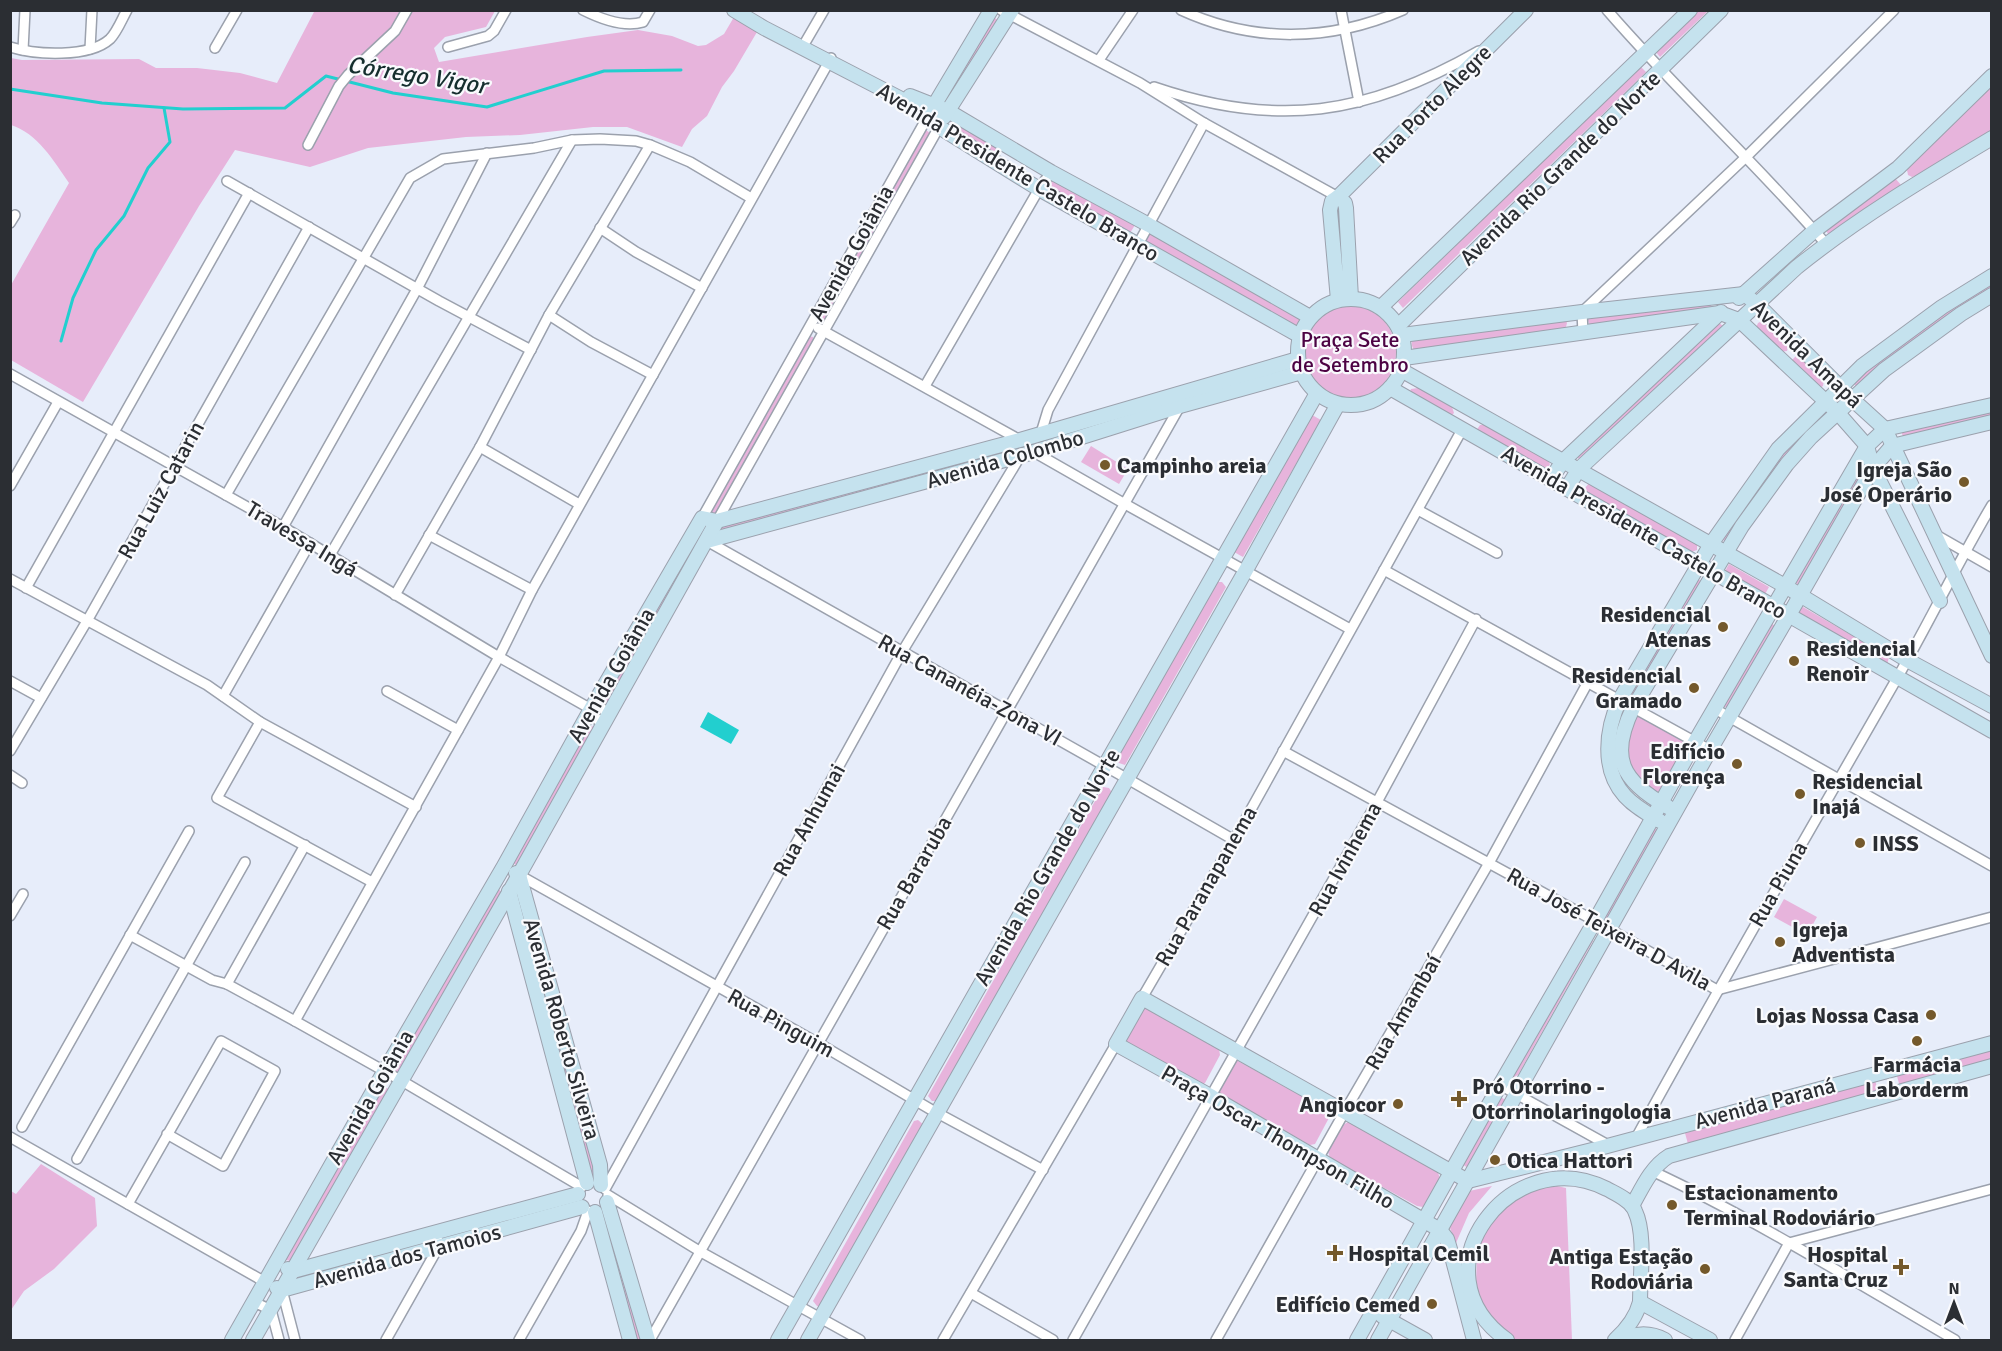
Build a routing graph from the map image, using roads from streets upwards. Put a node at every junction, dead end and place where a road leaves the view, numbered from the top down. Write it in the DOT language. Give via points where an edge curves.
graph roads {
  1 [pos="25,10"];
  2 [pos="92,10"];
  3 [pos="127,10"];
  4 [pos="237,10"];
  5 [pos="407,10"];
  6 [pos="506,10"];
  7 [pos="583,10"];
  8 [pos="650,10"];
  9 [pos="752,10"];
  10 [pos="824,10"];
  11 [pos="991,10"];
  12 [pos="1133,10"];
  13 [pos="1180,10"];
  14 [pos="1341,10"];
  15 [pos="1403,10"];
  16 [pos="1526,10"];
  17 [pos="1607,10"];
  18 [pos="1690,10"];
  19 [pos="1721,10"];
  20 [pos="1894,10"];
  21 [pos="736,11"];
  22 [pos="1007,12"];
  23 [pos="1344,30"];
  24 [pos="806,41"];
  25 [pos="1492,44"];
  26 [pos="10,46"];
  27 [pos="448,46"];
  28 [pos="215,48"];
  29 [pos="90,49"];
  30 [pos="23,50"];
  31 [pos="1646,55"];
  32 [pos="831,59"];
  33 [pos="1099,60"];
  34 [pos="1661,70"];
  35 [pos="1992,76"];
  36 [pos="1140,83"];
  37 [pos="1359,102"];
  38 [pos="931,111"];
  39 [pos="948,111"];
  40 [pos="1204,123"];
  41 [pos="939,127"];
  42 [pos="1992,138"];
  43 [pos="572,140"];
  44 [pos="308,145"];
  45 [pos="650,145"];
  46 [pos="1010,147"];
  47 [pos="487,153"];
  48 [pos="1746,157"];
  49 [pos="999,164"];
  50 [pos="1898,168"];
  51 [pos="1051,172"];
  52 [pos="227,181"];
  53 [pos="1911,186"];
  54 [pos="1039,189"];
  55 [pos="249,193"];
  56 [pos="1338,197"];
  57 [pos="751,198"];
  58 [pos="1149,225"];
  59 [pos="309,227"];
  60 [pos="600,228"];
  61 [pos="1814,231"];
  62 [pos="1826,244"];
  63 [pos="1138,245"];
  64 [pos="363,257"];
  65 [pos="1992,276"];
  66 [pos="702,288"];
  67 [pos="417,289"];
  68 [pos="1744,294"];
  69 [pos="1992,295"];
  70 [pos="1345,299"];
  71 [pos="1757,304"];
  72 [pos="1380,308"];
  73 [pos="1582,312"];
  74 [pos="1720,313"];
  75 [pos="549,315"];
  76 [pos="469,316"];
  77 [pos="1310,317"];
  78 [pos="1739,320"];
  79 [pos="811,324"];
  80 [pos="1400,330"];
  81 [pos="823,331"];
  82 [pos="1583,333"];
  83 [pos="1300,336"];
  84 [pos="1799,346"];
  85 [pos="531,350"];
  86 [pos="1784,362"];
  87 [pos="1402,364"];
  88 [pos="1300,366"];
  89 [pos="10,374"];
  90 [pos="653,375"];
  91 [pos="925,386"];
  92 [pos="1840,386"];
  93 [pos="1390,388"];
  94 [pos="1317,393"];
  95 [pos="1852,399"];
  96 [pos="58,402"];
  97 [pos="1825,402"];
  98 [pos="1338,404"];
  99 [pos="1992,405"];
  100 [pos="1180,406"];
  101 [pos="1472,412"];
  102 [pos="1838,413"];
  103 [pos="1992,422"];
  104 [pos="1463,428"];
  105 [pos="1885,429"];
  106 [pos="115,433"];
  107 [pos="1041,433"];
  108 [pos="1020,440"];
  109 [pos="1867,446"];
  110 [pos="1892,446"];
  111 [pos="480,447"];
  112 [pos="1033,452"];
  113 [pos="1563,460"];
  114 [pos="175,466"];
  115 [pos="1873,468"];
  116 [pos="1579,469"];
  117 [pos="1551,479"];
  118 [pos="10,486"];
  119 [pos="1567,488"];
  120 [pos="226,495"];
  121 [pos="579,504"];
  122 [pos="1125,504"];
  123 [pos="1992,505"];
  124 [pos="1418,510"];
  125 [pos="702,518"];
  126 [pos="717,521"];
  127 [pos="283,527"];
  128 [pos="1933,533"];
  129 [pos="429,535"];
  130 [pos="692,536"];
  131 [pos="707,542"];
  132 [pos="310,543"];
  133 [pos="1711,544"];
  134 [pos="1964,551"];
  135 [pos="1497,553"];
  136 [pos="1726,553"];
  137 [pos="330,555"];
  138 [pos="1224,558"];
  139 [pos="1699,565"];
  140 [pos="1992,567"];
  141 [pos="1246,570"];
  142 [pos="1384,570"];
  143 [pos="1714,574"];
  144 [pos="1953,575"];
  145 [pos="10,579"];
  146 [pos="1785,586"];
  147 [pos="26,588"];
  148 [pos="532,590"];
  149 [pos="395,595"];
  150 [pos="1801,595"];
  151 [pos="1940,601"];
  152 [pos="1773,606"];
  153 [pos="1790,615"];
  154 [pos="1476,619"];
  155 [pos="87,621"];
  156 [pos="1350,629"];
  157 [pos="634,636"];
  158 [pos="648,644"];
  159 [pos="902,652"];
  160 [pos="1992,656"];
  161 [pos="499,657"];
  162 [pos="1907,660"];
  163 [pos="1898,678"];
  164 [pos="10,681"];
  165 [pos="1588,682"];
  166 [pos="387,691"];
  167 [pos="223,696"];
  168 [pos="41,698"];
  169 [pos="1620,699"];
  170 [pos="1992,706"];
  171 [pos="1634,708"];
  172 [pos="591,709"];
  173 [pos="1715,709"];
  174 [pos="1007,711"];
  175 [pos="1729,717"];
  176 [pos="606,718"];
  177 [pos="260,722"];
  178 [pos="458,730"];
  179 [pos="1992,731"];
  180 [pos="1695,742"];
  181 [pos="1710,750"];
  182 [pos="10,751"];
  183 [pos="1282,751"];
  184 [pos="1105,765"];
  185 [pos="10,775"];
  186 [pos="1126,778"];
  187 [pos="1838,779"];
  188 [pos="21,783"];
  189 [pos="1377,802"];
  190 [pos="1662,803"];
  191 [pos="416,807"];
  192 [pos="1676,811"];
  193 [pos="1654,818"];
  194 [pos="1667,825"];
  195 [pos="189,831"];
  196 [pos="1234,840"];
  197 [pos="305,845"];
  198 [pos="245,862"];
  199 [pos="1489,863"];
  200 [pos="504,866"];
  201 [pos="1992,866"];
  202 [pos="519,875"];
  203 [pos="372,882"];
  204 [pos="495,882"];
  205 [pos="509,891"];
  206 [pos="23,894"];
  207 [pos="10,916"];
  208 [pos="1992,917"];
  209 [pos="1595,921"];
  210 [pos="1610,929"];
  211 [pos="130,935"];
  212 [pos="186,966"];
  213 [pos="227,984"];
  214 [pos="717,987"];
  215 [pos="1717,990"];
  216 [pos="1142,998"];
  217 [pos="296,1021"];
  218 [pos="818,1043"];
  219 [pos="1992,1043"];
  220 [pos="1116,1044"];
  221 [pos="1238,1050"];
  222 [pos="1992,1066"];
  223 [pos="1896,1068"];
  224 [pos="384,1071"];
  225 [pos="1876,1074"];
  226 [pos="402,1081"];
  227 [pos="1500,1085"];
  228 [pos="1904,1090"];
  229 [pos="1516,1094"];
  230 [pos="1885,1096"];
  231 [pos="1212,1097"];
  232 [pos="915,1099"];
  233 [pos="937,1112"];
  234 [pos="1345,1112"];
  235 [pos="22,1127"];
  236 [pos="167,1134"];
  237 [pos="10,1137"];
  238 [pos="1636,1138"];
  239 [pos="1602,1147"];
  240 [pos="77,1159"];
  241 [pos="1320,1160"];
  242 [pos="1043,1170"];
  243 [pos="1652,1171"];
  244 [pos="1450,1172"];
  245 [pos="1468,1181"];
  246 [pos="1523,1188"];
  247 [pos="1992,1189"];
  248 [pos="593,1196"];
  249 [pos="128,1204"];
  250 [pos="1632,1206"];
  251 [pos="1424,1221"];
  252 [pos="1440,1230"];
  253 [pos="438,1240"];
  254 [pos="1790,1243"];
  255 [pos="1450,1249"];
  256 [pos="1428,1251"];
  257 [pos="701,1252"];
  258 [pos="276,1263"];
  259 [pos="1467,1269"];
  260 [pos="293,1271"];
  261 [pos="265,1282"];
  262 [pos="282,1290"];
  263 [pos="971,1293"];
  264 [pos="1462,1299"];
  265 [pos="254,1302"];
  266 [pos="1640,1302"];
  267 [pos="797,1307"];
  268 [pos="271,1310"];
  269 [pos="1373,1311"];
  270 [pos="820,1319"];
  271 [pos="1389,1320"];
  272 [pos="1486,1322"];
  273 [pos="232,1341"];
  274 [pos="253,1341"];
  275 [pos="279,1341"];
  276 [pos="295,1341"];
  277 [pos="386,1341"];
  278 [pos="519,1341"];
  279 [pos="630,1341"];
  280 [pos="649,1341"];
  281 [pos="778,1341"];
  282 [pos="808,1341"];
  283 [pos="860,1341"];
  284 [pos="943,1341"];
  285 [pos="1053,1341"];
  286 [pos="1073,1341"];
  287 [pos="1216,1341"];
  288 [pos="1357,1341"];
  289 [pos="1378,1341"];
  290 [pos="1425,1341"];
  291 [pos="1474,1341"];
  292 [pos="1507,1341"];
  293 [pos="1615,1341"];
  294 [pos="1665,1341"];
  295 [pos="1710,1341"];
  296 [pos="1735,1341"];
  297 [pos="1955,1341"];
  1 -- 30 [label="street"];
  2 -- 29 [label="street"];
  3 -- 29 [label="street" via="111,38"];
  4 -- 28 [label="street"];
  5 -- 44 [label="street" via="395,32 339,86"];
  6 -- 27 [label="street" via="488,36"];
  7 -- 8 [label="street" via="627,24 643,22"];
  9 -- 24 [label="street, Avenida Presidente Castelo Branco"];
  10 -- 24 [label="street"];
  11 -- 38 [label="street, Avenida Goiânia"];
  12 -- 33 [label="street"];
  13 -- 23 [label="street" via="1221,26 1262,34"];
  14 -- 23 [label="street"];
  15 -- 23 [label="street"];
  16 -- 25 [label="street, Rua Porto Alegre"];
  17 -- 31 [label="street"];
  18 -- 31 [label="street, Avenida Rio Grande do Norte"];
  19 -- 34 [label="street, Avenida Rio Grande do Norte"];
  20 -- 48 [label="street"];
  21 -- 32 [label="street, Avenida Presidente Castelo Branco"];
  22 -- 33 [label="street"];
  22 -- 39 [label="street, Avenida Goiânia"];
  23 -- 37 [label="street"];
  24 -- 32 [label="street, Avenida Presidente Castelo Branco"];
  25 -- 37 [label="street" via="1424,80"];
  25 -- 56 [label="street, Rua Porto Alegre"];
  26 -- 30 [label="street"];
  29 -- 30 [label="street"];
  31 -- 34 [label="street"];
  31 -- 72 [label="street, Avenida Rio Grande do Norte"];
  32 -- 38 [label="street, Avenida Presidente Castelo Branco"];
  32 -- 57 [label="street"];
  33 -- 36 [label="street"];
  34 -- 48 [label="street"];
  34 -- 80 [label="street, Avenida Rio Grande do Norte"];
  35 -- 50 [label="street"];
  36 -- 37 [label="street" via="1246,110 1292,112"];
  36 -- 40 [label="street"];
  38 -- 39 [label="street, Avenida Presidente Castelo Branco"];
  38 -- 41 [label="street, Avenida Presidente Castelo Branco"];
  38 -- 79 [label="street, Avenida Goiânia"];
  39 -- 41 [label="street, Avenida Goiânia"];
  39 -- 46 [label="street, Avenida Presidente Castelo Branco"];
  40 -- 56 [label="street"];
  40 -- 58 [label="street"];
  41 -- 49 [label="street, Avenida Presidente Castelo Branco"];
  41 -- 81 [label="street, Avenida Goiânia"];
  42 -- 53 [label="street"];
  43 -- 45 [label="street" via="627,140"];
  43 -- 47 [label="street"];
  43 -- 76 [label="street"];
  45 -- 57 [label="street" via="690,162"];
  45 -- 60 [label="street"];
  46 -- 49 [label="street"];
  46 -- 51 [label="street, Avenida Presidente Castelo Branco"];
  47 -- 64 [label="street" via="443,159 410,178"];
  47 -- 67 [label="street"];
  48 -- 61 [label="street"];
  48 -- 73 [label="street"];
  49 -- 54 [label="street, Avenida Presidente Castelo Branco"];
  50 -- 53 [label="street"];
  50 -- 61 [label="street"];
  51 -- 54 [label="street"];
  51 -- 58 [label="street, Avenida Presidente Castelo Branco"];
  52 -- 55 [label="street"];
  53 -- 62 [label="street"];
  54 -- 63 [label="street, Avenida Presidente Castelo Branco"];
  54 -- 91 [label="street"];
  55 -- 59 [label="street"];
  55 -- 106 [label="street"];
  56 -- 70 [label="street" via="1346,208"];
  57 -- 66 [label="street"];
  58 -- 63 [label="street"];
  58 -- 77 [label="street, Avenida Presidente Castelo Branco"];
  59 -- 64 [label="street"];
  59 -- 114 [label="street, Rua Luiz Catarin"];
  60 -- 66 [label="street"];
  60 -- 75 [label="street"];
  61 -- 62 [label="street"];
  61 -- 68 [label="street"];
  62 -- 71 [label="street"];
  63 -- 83 [label="street, Avenida Presidente Castelo Branco"];
  63 -- 107 [label="street" via="1048,410"];
  64 -- 67 [label="street"];
  64 -- 120 [label="street"];
  65 -- 92 [label="street" via="1917,324"];
  66 -- 90 [label="street"];
  67 -- 76 [label="street"];
  67 -- 127 [label="street"];
  68 -- 71 [label="street, Avenida Amapá"];
  68 -- 73 [label="street, Avenida Amapá"];
  68 -- 74 [label="street"];
  69 -- 95 [label="street" via="1884,370"];
  70 -- 72 [label="street"];
  70 -- 77 [label="street" via="1323,306"];
  71 -- 78 [label="street"];
  71 -- 84 [label="street, Avenida Amapá"];
  72 -- 80 [label="street"];
  73 -- 80 [label="street, Avenida Amapá"];
  73 -- 82 [label="street"];
  74 -- 78 [label="street, Avenida Amapá"];
  74 -- 82 [label="street, Avenida Amapá"];
  74 -- 113 [label="street"];
  75 -- 85 [label="street"];
  75 -- 90 [label="street"];
  76 -- 85 [label="street"];
  76 -- 137 [label="street"];
  77 -- 83 [label="street"];
  78 -- 86 [label="street, Avenida Amapá"];
  78 -- 116 [label="street"];
  79 -- 81 [label="street"];
  79 -- 125 [label="street, Avenida Goiânia"];
  80 -- 87 [label="street"];
  81 -- 91 [label="street"];
  81 -- 126 [label="street, Avenida Goiânia"];
  82 -- 87 [label="street, Avenida Amapá"];
  83 -- 88 [label="street"];
  84 -- 86 [label="street"];
  84 -- 92 [label="street, Avenida Amapá"];
  85 -- 111 [label="street"];
  86 -- 97 [label="street, Avenida Amapá"];
  87 -- 93 [label="street"];
  87 -- 101 [label="street, Avenida Presidente Castelo Branco"];
  88 -- 94 [label="street"];
  88 -- 100 [label="street, Avenida Colombo"];
  88 -- 107 [label="street, Avenida Colombo"];
  89 -- 96 [label="street, Travessa Ingá"];
  90 -- 121 [label="street"];
  91 -- 108 [label="street"];
  92 -- 95 [label="street, Avenida Amapá"];
  92 -- 97 [label="street"];
  93 -- 98 [label="street" via="1366,403"];
  93 -- 104 [label="street, Avenida Presidente Castelo Branco"];
  94 -- 98 [label="street"];
  94 -- 138 [label="street, Avenida Rio Grande do Norte"];
  95 -- 102 [label="street"];
  95 -- 105 [label="street, Avenida Amapá"];
  96 -- 106 [label="street, Travessa Ingá"];
  96 -- 118 [label="street"];
  97 -- 102 [label="street, Avenida Amapá"];
  97 -- 133 [label="street" via="1778,449"];
  98 -- 141 [label="street, Avenida Rio Grande do Norte"];
  99 -- 105 [label="street"];
  100 -- 112 [label="street, Avenida Colombo"];
  100 -- 122 [label="street, Rua Bararuba"];
  101 -- 104 [label="street"];
  101 -- 113 [label="street, Avenida Presidente Castelo Branco"];
  102 -- 109 [label="street, Avenida Amapá"];
  102 -- 136 [label="street" via="1811,437 1772,483"];
  103 -- 110 [label="street"];
  104 -- 117 [label="street, Avenida Presidente Castelo Branco"];
  104 -- 124 [label="street, Rua Paranapanema"];
  105 -- 109 [label="street"];
  105 -- 110 [label="street, Avenida Amapá"];
  106 -- 114 [label="street, Travessa Ingá"];
  106 -- 147 [label="street"];
  107 -- 108 [label="street, Avenida Colombo"];
  107 -- 112 [label="street" via="1046,440"];
  108 -- 112 [label="street" via="1018,449"];
  108 -- 126 [label="street, Avenida Colombo"];
  109 -- 115 [label="street, Avenida Amapá"];
  109 -- 146 [label="street"];
  110 -- 115 [label="street"];
  110 -- 128 [label="street, Avenida Amapá"];
  111 -- 121 [label="street"];
  111 -- 129 [label="street"];
  112 -- 122 [label="street"];
  112 -- 131 [label="street, Avenida Colombo"];
  112 -- 159 [label="street, Rua Anhumai"];
  113 -- 116 [label="street, Avenida Presidente Castelo Branco"];
  113 -- 117 [label="street"];
  114 -- 120 [label="street, Travessa Ingá"];
  114 -- 155 [label="street, Rua Luiz Catarin"];
  115 -- 150 [label="street"];
  115 -- 151 [label="street, Avenida Amapá"];
  116 -- 119 [label="street"];
  116 -- 133 [label="street, Avenida Presidente Castelo Branco"];
  117 -- 119 [label="street, Avenida Presidente Castelo Branco"];
  119 -- 139 [label="street, Avenida Presidente Castelo Branco"];
  120 -- 127 [label="street, Travessa Ingá"];
  121 -- 148 [label="street"];
  122 -- 138 [label="street"];
  122 -- 174 [label="street, Rua Bararuba"];
  123 -- 134 [label="street, Rua Piuna"];
  124 -- 135 [label="street"];
  124 -- 142 [label="street, Rua Paranapanema"];
  125 -- 126 [label="street"];
  125 -- 130 [label="street, Avenida Goiânia"];
  126 -- 131 [label="street, Avenida Goiânia"];
  127 -- 132 [label="street, Travessa Ingá"];
  128 -- 134 [label="street"];
  128 -- 144 [label="street, Avenida Amapá"];
  129 -- 148 [label="street"];
  129 -- 149 [label="street"];
  130 -- 131 [label="street"];
  130 -- 157 [label="street, Avenida Goiânia"];
  131 -- 158 [label="street, Avenida Goiânia"];
  131 -- 159 [label="street, Rua Cananéia-Zona VI"];
  132 -- 137 [label="street, Travessa Ingá"];
  132 -- 167 [label="street"];
  133 -- 136 [label="street, Avenida Presidente Castelo Branco"];
  133 -- 139 [label="street"];
  134 -- 140 [label="street"];
  134 -- 144 [label="street, Rua Piuna"];
  136 -- 143 [label="street"];
  136 -- 146 [label="street, Avenida Presidente Castelo Branco"];
  137 -- 149 [label="street, Travessa Ingá"];
  138 -- 141 [label="street"];
  138 -- 184 [label="street, Avenida Rio Grande do Norte"];
  139 -- 143 [label="street, Avenida Presidente Castelo Branco"];
  139 -- 169 [label="street"];
  141 -- 156 [label="street"];
  141 -- 186 [label="street, Avenida Rio Grande do Norte"];
  142 -- 154 [label="street"];
  142 -- 156 [label="street, Rua Paranapanema"];
  143 -- 152 [label="street, Avenida Presidente Castelo Branco"];
  143 -- 171 [label="street"];
  144 -- 151 [label="street, Rua Piuna"];
  144 -- 160 [label="street, Avenida Amapá"];
  145 -- 147 [label="street"];
  146 -- 150 [label="street, Avenida Presidente Castelo Branco"];
  146 -- 152 [label="street"];
  147 -- 155 [label="street"];
  148 -- 161 [label="street"];
  149 -- 161 [label="street, Travessa Ingá"];
  150 -- 153 [label="street"];
  150 -- 162 [label="street, Avenida Presidente Castelo Branco"];
  151 -- 162 [label="street, Rua Piuna"];
  152 -- 153 [label="street, Avenida Presidente Castelo Branco"];
  152 -- 173 [label="street"];
  153 -- 163 [label="street, Avenida Presidente Castelo Branco"];
  153 -- 175 [label="street"];
  154 -- 165 [label="street"];
  154 -- 189 [label="street, Rua Ivinhema"];
  155 -- 167 [label="street"];
  155 -- 168 [label="street, Rua Luiz Catarin"];
  156 -- 183 [label="street, Rua Paranapanema"];
  157 -- 158 [label="street"];
  157 -- 172 [label="street, Avenida Goiânia"];
  158 -- 176 [label="street, Avenida Goiânia"];
  159 -- 174 [label="street, Rua Cananéia-Zona VI"];
  159 -- 214 [label="street, Rua Anhumai"];
  161 -- 172 [label="street, Travessa Ingá"];
  161 -- 178 [label="street"];
  162 -- 163 [label="street, Rua Piuna"];
  162 -- 170 [label="street, Avenida Presidente Castelo Branco"];
  163 -- 179 [label="street, Avenida Presidente Castelo Branco"];
  163 -- 187 [label="street, Rua Piuna"];
  164 -- 168 [label="street"];
  165 -- 169 [label="street"];
  165 -- 199 [label="street, Rua Amambaí"];
  166 -- 178 [label="street"];
  167 -- 177 [label="street"];
  168 -- 182 [label="street, Rua Luiz Catarin"];
  169 -- 171 [label="street"];
  169 -- 193 [label="street" via="1608,738 1612,771 1626,797"];
  171 -- 180 [label="street"];
  171 -- 190 [label="street" via="1622,736 1622,760 1637,786"];
  172 -- 176 [label="street, Travessa Ingá" via="603,708"];
  172 -- 200 [label="street, Avenida Goiânia"];
  173 -- 175 [label="street"];
  173 -- 180 [label="street"];
  174 -- 184 [label="street, Rua Cananéia-Zona VI"];
  174 -- 218 [label="street, Rua Bararuba"];
  175 -- 181 [label="street"];
  175 -- 187 [label="street"];
  176 -- 202 [label="street, Avenida Goiânia"];
  177 -- 191 [label="street"];
  177 -- 197 [label="street" via="217,798"];
  178 -- 191 [label="street"];
  180 -- 181 [label="street"];
  180 -- 190 [label="street"];
  181 -- 192 [label="street"];
  183 -- 189 [label="street, Rua José Teixeira D Avila"];
  183 -- 196 [label="street, Rua Paranapanema"];
  184 -- 186 [label="street, Rua Cananéia-Zona VI"];
  184 -- 232 [label="street, Avenida Rio Grande do Norte"];
  185 -- 188 [label="street"];
  186 -- 196 [label="street, Rua Cananéia-Zona VI"];
  186 -- 233 [label="street, Avenida Rio Grande do Norte"];
  187 -- 201 [label="street"];
  187 -- 215 [label="street, Rua Piuna"];
  189 -- 199 [label="street, Rua José Teixeira D Avila"];
  189 -- 221 [label="street, Rua Ivinhema"];
  190 -- 192 [label="street"];
  190 -- 193 [label="street"];
  191 -- 203 [label="street"];
  192 -- 194 [label="street"];
  193 -- 194 [label="street"];
  193 -- 209 [label="street"];
  194 -- 210 [label="street"];
  195 -- 211 [label="street"];
  196 -- 216 [label="street, Rua Paranapanema"];
  197 -- 203 [label="street"];
  197 -- 213 [label="street"];
  198 -- 212 [label="street"];
  199 -- 209 [label="street, Rua José Teixeira D Avila"];
  199 -- 234 [label="street, Rua Amambaí"];
  200 -- 202 [label="street"];
  200 -- 204 [label="street, Avenida Goiânia"];
  202 -- 205 [label="street, Avenida Goiânia"];
  202 -- 214 [label="street, Rua Pinguim"];
  202 -- 248 [label="street, Avenida Roberto Silveira" via="600,1165"];
  203 -- 217 [label="street"];
  204 -- 205 [label="street"];
  204 -- 224 [label="street, Avenida Goiânia"];
  205 -- 226 [label="street, Avenida Goiânia"];
  205 -- 248 [label="street, Avenida Roberto Silveira"];
  206 -- 207 [label="street"];
  208 -- 215 [label="street, Rua José Teixeira D Avila"];
  209 -- 210 [label="street, Rua José Teixeira D Avila"];
  209 -- 227 [label="street"];
  210 -- 215 [label="street, Rua José Teixeira D Avila"];
  210 -- 229 [label="street"];
  211 -- 212 [label="street"];
  211 -- 235 [label="street"];
  212 -- 213 [label="street" via="212,981"];
  212 -- 240 [label="street"];
  213 -- 217 [label="street"];
  214 -- 218 [label="street, Rua Pinguim"];
  214 -- 248 [label="street, Rua Anhumai"];
  215 -- 238 [label="street, Rua Piuna"];
  216 -- 220 [label="street, Rua Paranapanema"];
  216 -- 221 [label="street"];
  217 -- 224 [label="street"];
  218 -- 232 [label="street, Rua Pinguim"];
  218 -- 257 [label="street, Rua Bararuba"];
  219 -- 223 [label="street, Avenida Paraná"];
  220 -- 231 [label="street, Praça Oscar Thompson Filho"];
  220 -- 242 [label="street, Rua Paranapanema"];
  221 -- 231 [label="street, Rua Ivinhema"];
  221 -- 234 [label="street"];
  222 -- 228 [label="street, Avenida Paraná"];
  223 -- 225 [label="street, Avenida Paraná"];
  223 -- 228 [label="street" via="1892,1073 1893,1086"];
  224 -- 226 [label="street"];
  224 -- 258 [label="street, Avenida Goiânia"];
  225 -- 230 [label="street" via="1887,1079"];
  225 -- 238 [label="street, Avenida Paraná"];
  226 -- 248 [label="street"];
  226 -- 260 [label="street, Avenida Goiânia"];
  227 -- 229 [label="street"];
  227 -- 244 [label="street"];
  228 -- 230 [label="street, Avenida Paraná"];
  229 -- 239 [label="street"];
  229 -- 245 [label="street"];
  230 -- 243 [label="street, Avenida Paraná" via="1669,1156"];
  231 -- 241 [label="street, Praça Oscar Thompson Filho"];
  231 -- 286 [label="street, Rua Ivinhema"];
  232 -- 233 [label="street, Rua Pinguim"];
  232 -- 267 [label="street, Avenida Rio Grande do Norte"];
  233 -- 242 [label="street, Rua Pinguim"];
  233 -- 270 [label="street, Avenida Rio Grande do Norte"];
  234 -- 241 [label="street, Rua Amambaí"];
  234 -- 244 [label="street"];
  236 -- 236 [label="street" via="221,1041 275,1071 223,1166"];
  236 -- 249 [label="street"];
  237 -- 249 [label="street"];
  238 -- 239 [label="street, Avenida Paraná"];
  239 -- 245 [label="street, Avenida Paraná"];
  239 -- 246 [label="street" via="1535,1177"];
  241 -- 251 [label="street, Praça Oscar Thompson Filho"];
  241 -- 287 [label="street, Rua Amambaí"];
  242 -- 263 [label="street, Rua Paranapanema"];
  243 -- 250 [label="street, Avenida Paraná"];
  243 -- 254 [label="street"];
  244 -- 245 [label="street"];
  244 -- 251 [label="street"];
  245 -- 252 [label="street"];
  246 -- 250 [label="street" via="1550,1181 1582,1181 1609,1190"];
  246 -- 259 [label="street" via="1500,1202 1484,1221"];
  247 -- 254 [label="street"];
  248 -- 253 [label="street, Avenida dos Tamoios"];
  248 -- 257 [label="street"];
  248 -- 278 [label="street, Rua Anhumai" via="581,1231"];
  248 -- 279 [label="street, Avenida Roberto Silveira"];
  248 -- 280 [label="street, Avenida Roberto Silveira"];
  249 -- 261 [label="street"];
  250 -- 266 [label="street" via="1641,1231"];
  251 -- 252 [label="street, Praça Oscar Thompson Filho"];
  251 -- 269 [label="street"];
  252 -- 255 [label="street"];
  252 -- 256 [label="street"];
  253 -- 260 [label="street, Avenida dos Tamoios"];
  253 -- 262 [label="street, Avenida dos Tamoios"];
  253 -- 277 [label="street"];
  254 -- 296 [label="street"];
  254 -- 297 [label="street"];
  255 -- 256 [label="street"];
  255 -- 264 [label="street"];
  256 -- 271 [label="street"];
  257 -- 267 [label="street"];
  257 -- 280 [label="street, Rua Bararuba"];
  258 -- 260 [label="street"];
  258 -- 261 [label="street, Avenida Goiânia"];
  259 -- 264 [label="street"];
  259 -- 272 [label="street" via="1471,1294"];
  260 -- 262 [label="street, Avenida Goiânia"];
  261 -- 262 [label="street"];
  261 -- 265 [label="street, Avenida Goiânia"];
  262 -- 268 [label="street, Avenida Goiânia"];
  262 -- 276 [label="street, Avenida dos Tamoios"];
  263 -- 284 [label="street, Rua Paranapanema"];
  263 -- 285 [label="street"];
  264 -- 272 [label="street"];
  264 -- 291 [label="street"];
  265 -- 268 [label="street"];
  265 -- 273 [label="street, Avenida Goiânia"];
  266 -- 293 [label="street" via="1627,1329"];
  266 -- 295 [label="street"];
  267 -- 270 [label="street"];
  267 -- 281 [label="street, Avenida Rio Grande do Norte"];
  268 -- 274 [label="street, Avenida Goiânia"];
  268 -- 275 [label="street"];
  269 -- 271 [label="street"];
  269 -- 288 [label="street"];
  270 -- 282 [label="street, Avenida Rio Grande do Norte"];
  270 -- 283 [label="street"];
  271 -- 289 [label="street"];
  271 -- 290 [label="street"];
  272 -- 292 [label="street"];
  293 -- 294 [label="street" via="1644,1333"];
}
